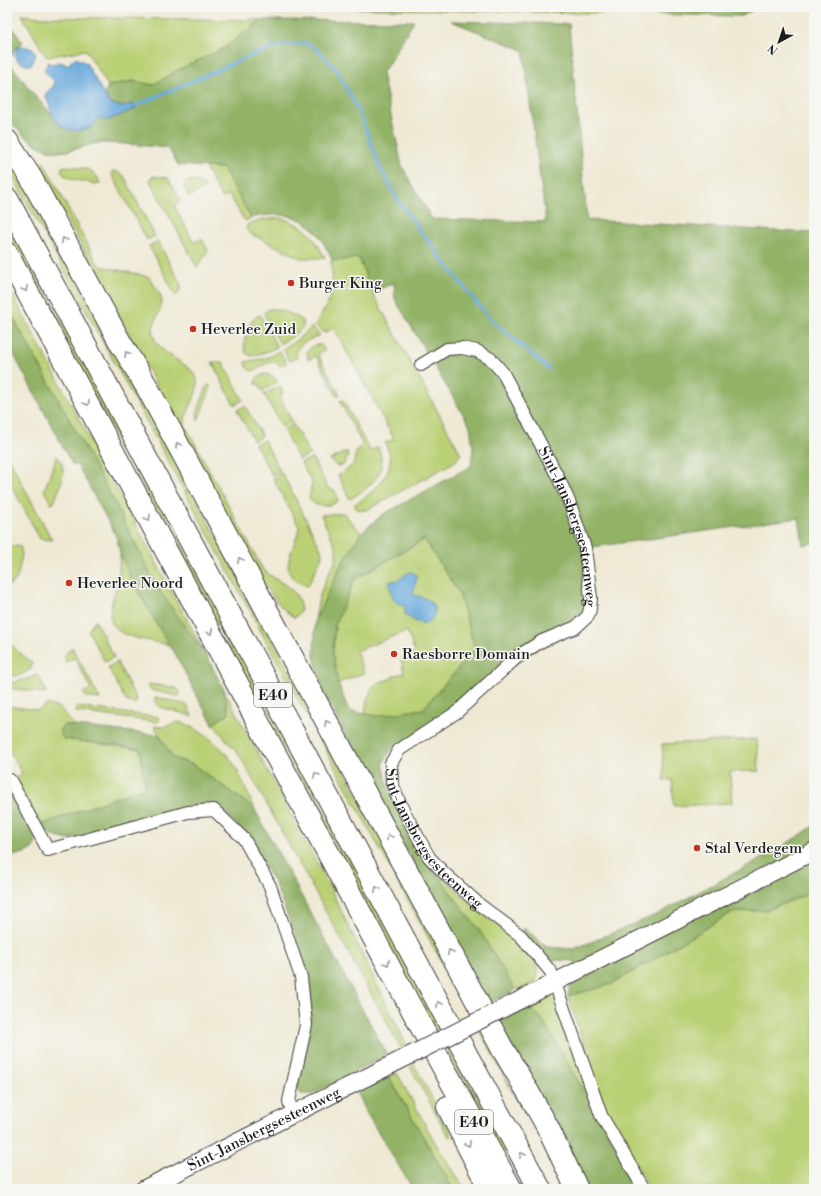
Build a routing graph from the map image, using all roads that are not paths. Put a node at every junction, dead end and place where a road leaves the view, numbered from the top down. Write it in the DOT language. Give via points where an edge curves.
graph roads {
  1 [pos="7,141"];
  2 [pos="7,200"];
  3 [pos="7,254"];
  4 [pos="421,365"];
  5 [pos="10,780"];
  6 [pos="814,851"];
  7 [pos="554,982"];
  8 [pos="502,1048"];
  9 [pos="436,1056"];
  10 [pos="290,1105"];
  11 [pos="144,1189"];
  12 [pos="490,1189"];
  13 [pos="511,1189"];
  14 [pos="540,1189"];
  15 [pos="564,1189"];
  16 [pos="577,1189"];
  17 [pos="644,1189"];
  8 -- 1 [label="highway, one-way" via="147,387 31,178"];
  14 -- 2 [label="highway, E40, one-way"];
  3 -- 9 [label="highway, E40, one-way"];
  4 -- 7 [label="street, Sint-Jansbergsesteenweg" via="447,349 462,348 491,359 503,373 558,477 585,548 591,598 588,616 576,627 542,641 518,656 457,712 399,750 391,763 392,783 401,806 429,857 480,905 521,936 551,972"];
  5 -- 10 [label="street" via="48,850 188,812 214,810 244,840 270,886 302,977 306,1025"];
  6 -- 7 [label="main road, Sint-Jansbergsesteenweg"];
  7 -- 11 [label="main road, Sint-Jansbergsesteenweg, bridge"];
  7 -- 17 [label="street" via="601,1115"];
  8 -- 15 [label="highway"];
  8 -- 16 [label="highway" via="547,1126"];
  9 -- 12 [label="highway, one-way" via="441,1093"];
  9 -- 13 [label="highway, E40"];
}
